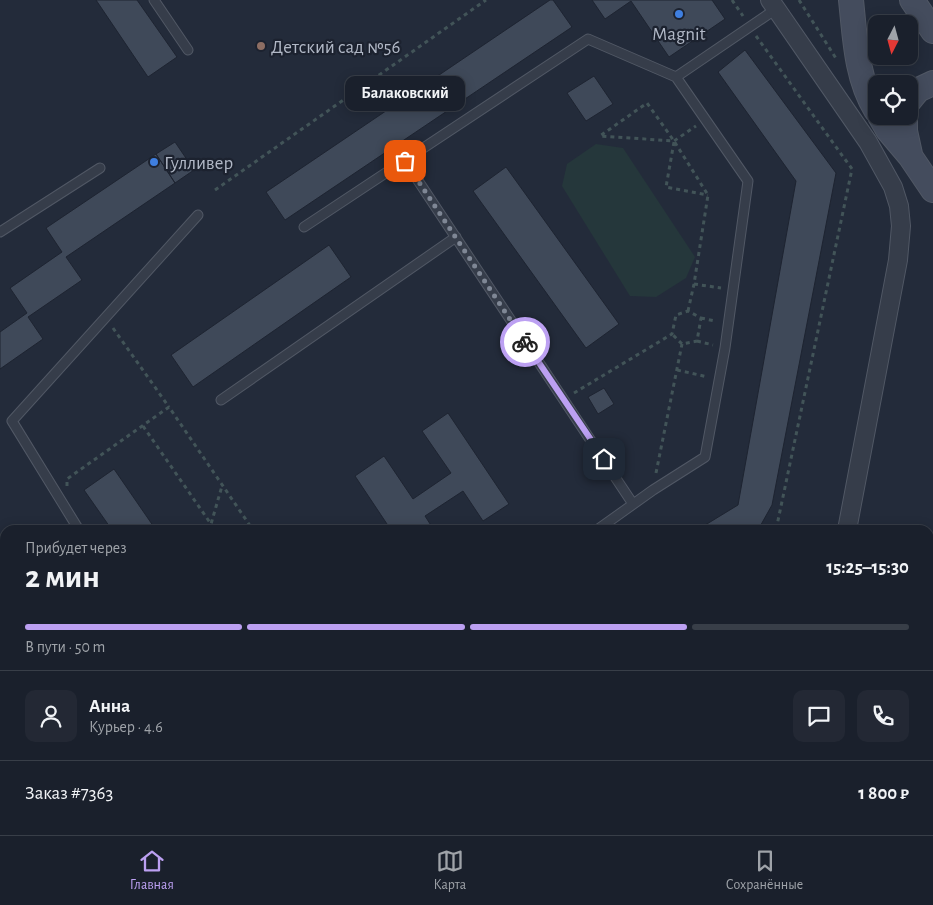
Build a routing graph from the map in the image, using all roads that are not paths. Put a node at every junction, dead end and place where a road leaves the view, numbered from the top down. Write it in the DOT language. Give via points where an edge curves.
graph roads {
  1 [pos="154,0"];
  2 [pos="851,0"];
  3 [pos="912,0"];
  4 [pos="773,4"];
  5 [pos="933,31"];
  6 [pos="188,50"];
  7 [pos="676,77"];
  8 [pos="933,83"];
  9 [pos="918,90"];
  10 [pos="868,92"];
  11 [pos="885,125"];
  12 [pos="905,125"];
  13 [pos="910,156"];
  14 [pos="405,161"];
  15 [pos="100,168"];
  16 [pos="933,190"];
  17 [pos="198,215"];
  18 [pos="304,227"];
  19 [pos="0,232"];
  20 [pos="456,238"];
  21 [pos="221,400"];
  22 [pos="634,504"];
  23 [pos="76,525"];
  24 [pos="604,525"];
  25 [pos="847,525"];
  1 -- 6 [label="lane"];
  2 -- 10 [label="main road" via="859,67"];
  3 -- 5 [label="main road"];
  4 -- 7 [label="lane" via="750,27"];
  4 -- 25 [label="street" via="868,142 900,206 898,260"];
  7 -- 14 [label="lane" via="588,39"];
  7 -- 22 [label="lane" via="748,182 705,457"];
  8 -- 9 [label="main road"];
  11 -- 13 [label="main road"];
  12 -- 13 [label="main road"];
  13 -- 16 [label="main road"];
  14 -- 18 [label="lane"];
  14 -- 20 [label="lane"];
  15 -- 19 [label="lane"];
  17 -- 23 [label="lane" via="12,421"];
  20 -- 21 [label="lane"];
  20 -- 22 [label="lane"];
  22 -- 24 [label="lane"];
}
